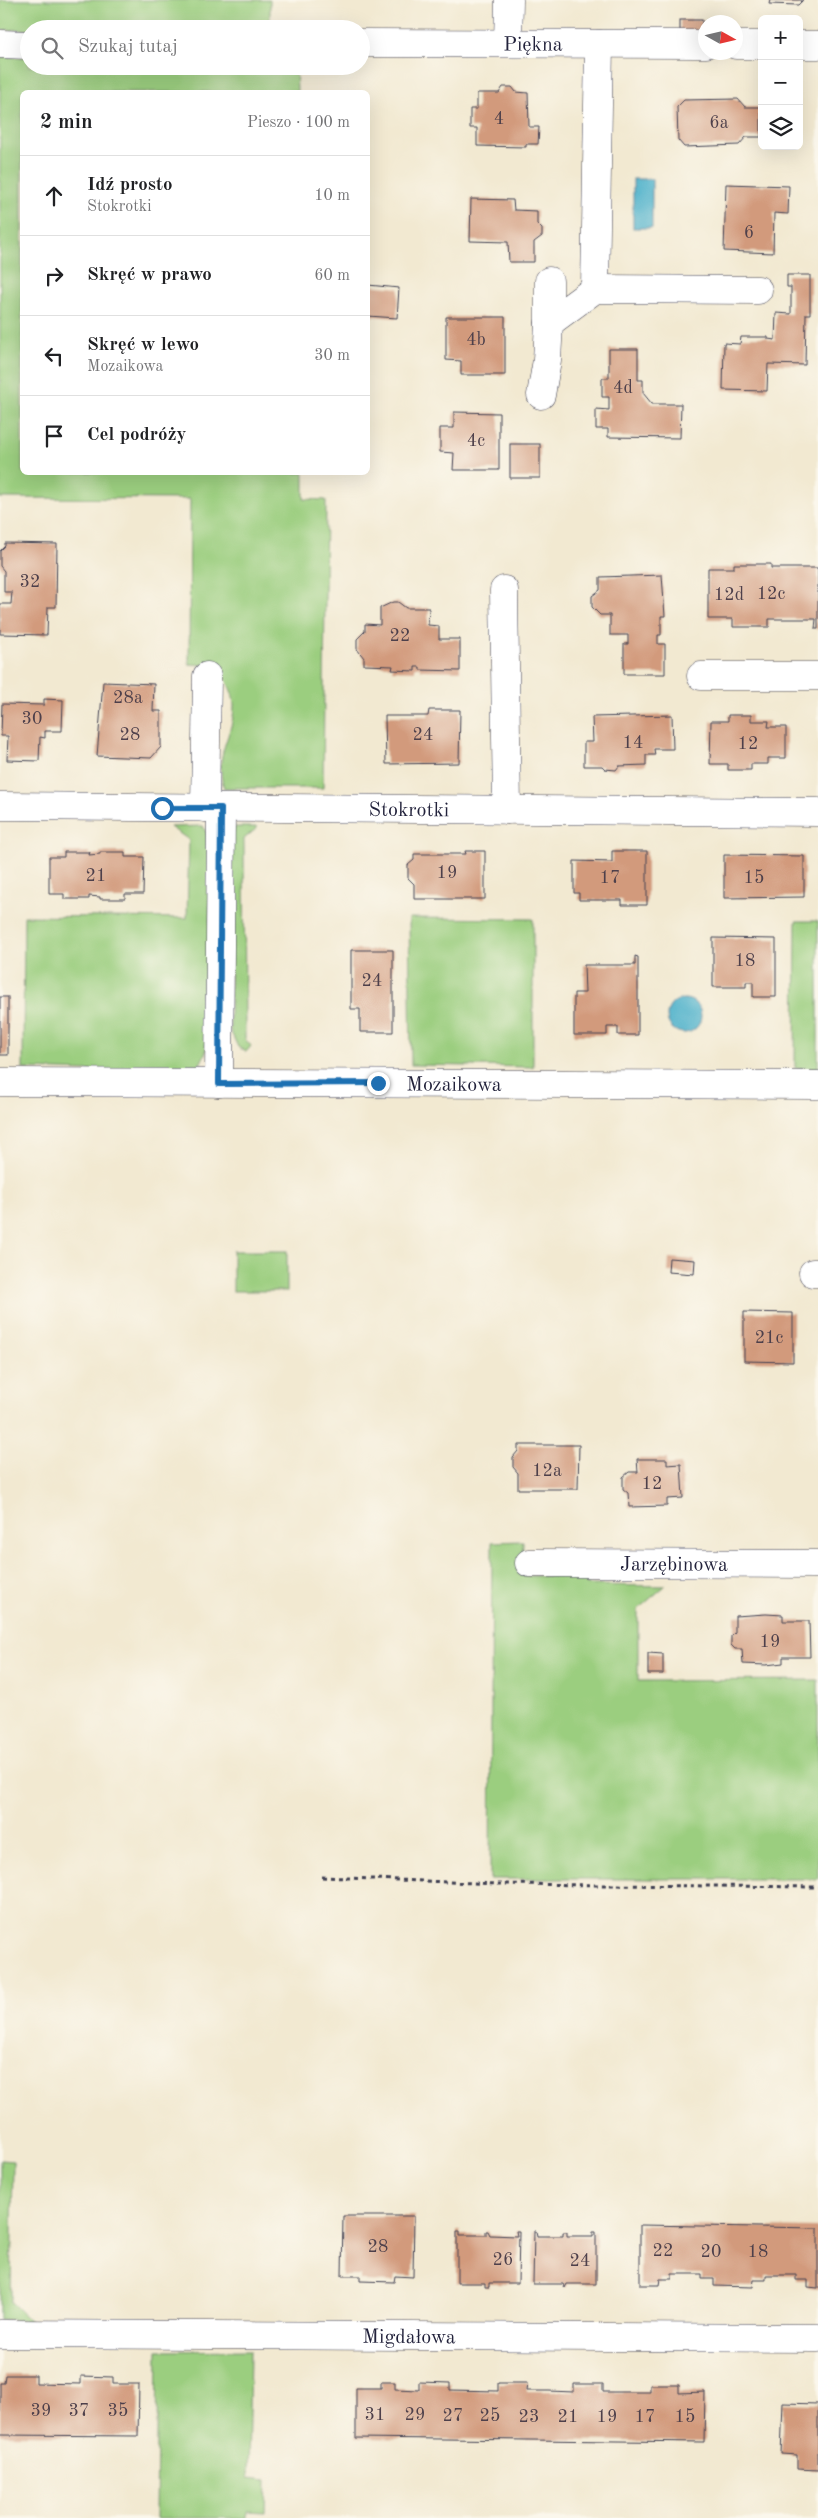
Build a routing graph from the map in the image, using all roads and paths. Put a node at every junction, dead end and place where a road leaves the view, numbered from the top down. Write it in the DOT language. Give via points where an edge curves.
graph roads {
  1 [pos="509,0"];
  2 [pos="370,43"];
  3 [pos="508,43"];
  4 [pos="0,44"];
  5 [pos="20,44"];
  6 [pos="599,44"];
  7 [pos="698,44"];
  8 [pos="743,44"];
  9 [pos="758,45"];
  10 [pos="803,45"];
  11 [pos="818,45"];
  12 [pos="549,281"];
  13 [pos="595,289"];
  14 [pos="758,290"];
  15 [pos="549,323"];
  16 [pos="541,395"];
  17 [pos="504,590"];
  18 [pos="207,676"];
  19 [pos="701,676"];
  20 [pos="818,676"];
  21 [pos="0,806"];
  22 [pos="213,808"];
  23 [pos="507,810"];
  24 [pos="818,812"];
  25 [pos="0,1082"];
  26 [pos="219,1084"];
  27 [pos="818,1085"];
  28 [pos="529,1563"];
  29 [pos="818,1564"];
  30 [pos="322,1877"];
  31 [pos="818,1887"];
  32 [pos="0,2334"];
  33 [pos="818,2338"];
  1 -- 3 [label="street"];
  2 -- 3 [label="street, Piękna"];
  3 -- 6 [label="street, Piękna"];
  4 -- 5 [label="street"];
  6 -- 7 [label="street, Piękna"];
  6 -- 13 [label="street"];
  8 -- 9 [label="street"];
  10 -- 11 [label="street"];
  12 -- 15 [label="street"];
  13 -- 14 [label="street"];
  13 -- 15 [label="street"];
  15 -- 16 [label="street"];
  17 -- 23 [label="street"];
  18 -- 22 [label="street"];
  19 -- 20 [label="street"];
  21 -- 22 [label="street, Stokrotki"];
  22 -- 23 [label="street, Stokrotki"];
  22 -- 26 [label="street"];
  23 -- 24 [label="street, Stokrotki"];
  25 -- 26 [label="street, Mozaikowa"];
  26 -- 27 [label="street, Mozaikowa"];
  28 -- 29 [label="street, Jarzębinowa"];
  30 -- 31 [label="path" via="499,1884"];
  32 -- 33 [label="street, Migdałowa"];
}
